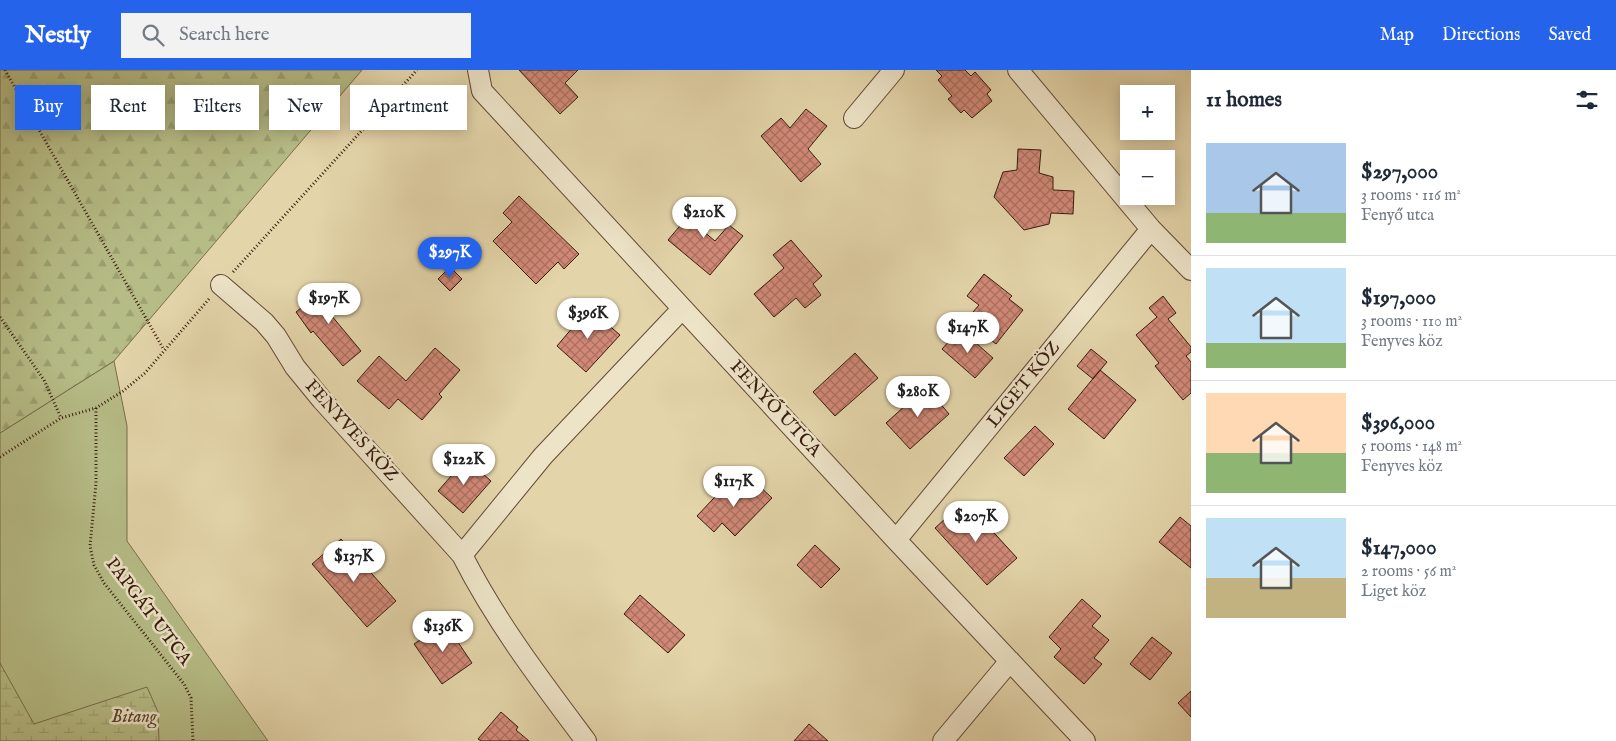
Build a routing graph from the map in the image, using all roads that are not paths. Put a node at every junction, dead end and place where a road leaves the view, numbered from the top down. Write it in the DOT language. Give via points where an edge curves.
graph roads {
  1 [pos="478,70"];
  2 [pos="894,70"];
  3 [pos="1018,70"];
  4 [pos="854,118"];
  5 [pos="1151,229"];
  6 [pos="1190,269"];
  7 [pos="221,285"];
  8 [pos="682,309"];
  9 [pos="896,540"];
  10 [pos="462,555"];
  11 [pos="1010,661"];
  12 [pos="586,741"];
  13 [pos="943,741"];
  14 [pos="1085,741"];
  1 -- 8 [label="street, FENYŐ UTCA" via="482,91"];
  2 -- 4 [label="street"];
  3 -- 5 [label="street"];
  5 -- 6 [label="street"];
  5 -- 9 [label="street, LIGET KÖZ"];
  7 -- 10 [label="street, FENYVES KÖZ" via="264,322 316,393"];
  8 -- 9 [label="street, FENYŐ UTCA"];
  8 -- 10 [label="street" via="543,456"];
  9 -- 11 [label="street, FENYŐ UTCA"];
  10 -- 12 [label="street, FENYVES KÖZ" via="482,594 517,648"];
  11 -- 13 [label="street"];
  11 -- 14 [label="street, FENYŐ UTCA"];
}
